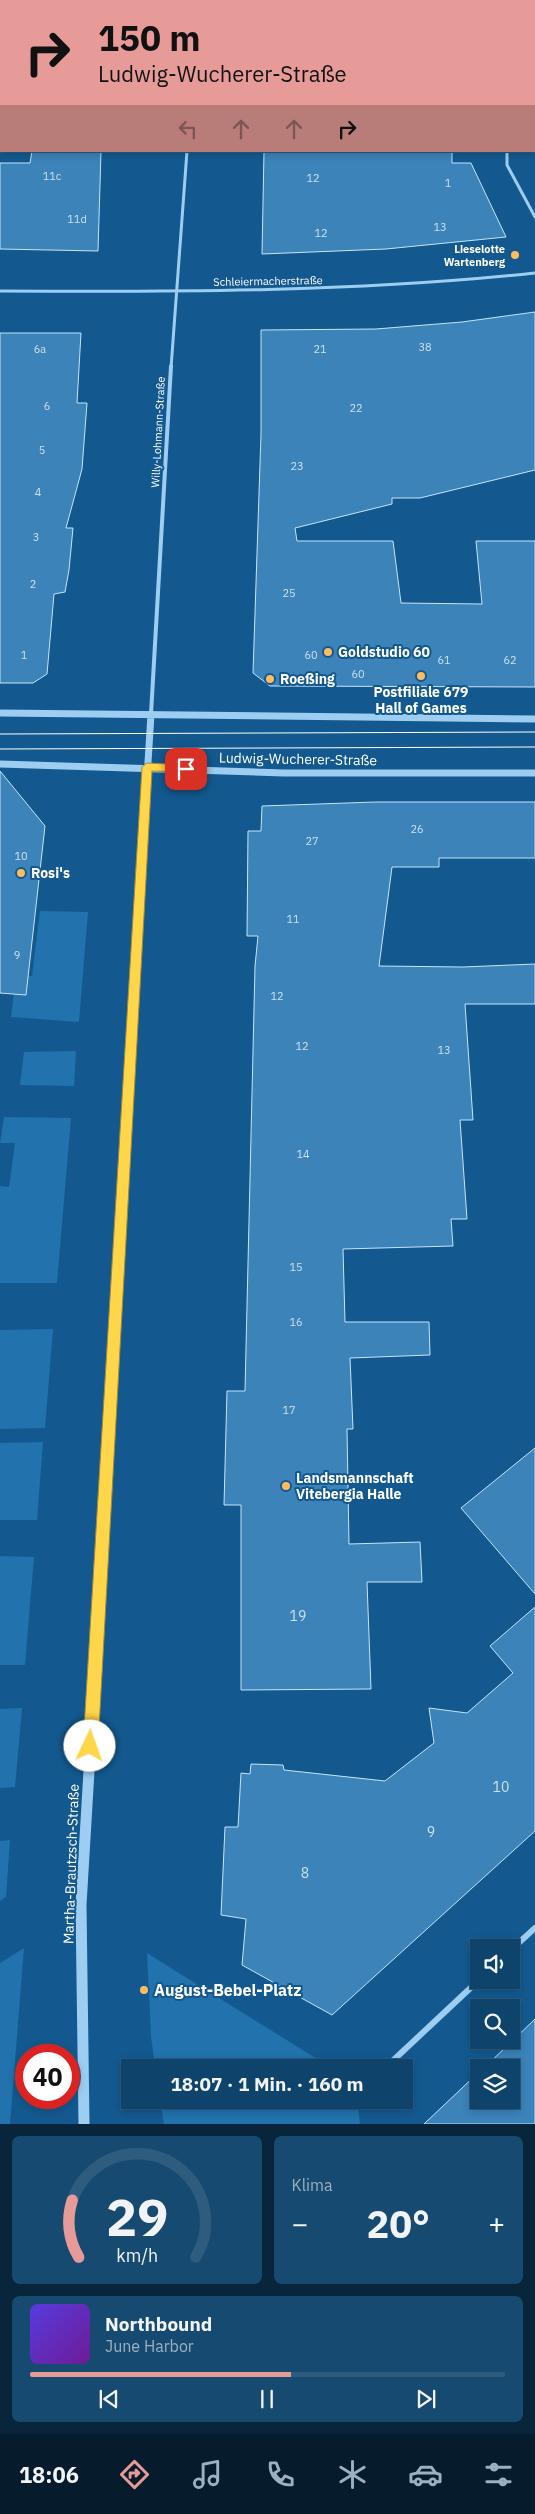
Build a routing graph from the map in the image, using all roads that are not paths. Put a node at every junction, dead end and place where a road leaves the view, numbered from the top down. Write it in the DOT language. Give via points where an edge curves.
graph roads {
  1 [pos="187,152"];
  2 [pos="507,152"];
  3 [pos="535,218"];
  4 [pos="535,272"];
  5 [pos="0,291"];
  6 [pos="175,292"];
  7 [pos="0,713"];
  8 [pos="151,714"];
  9 [pos="535,719"];
  10 [pos="0,764"];
  11 [pos="147,767"];
  12 [pos="535,773"];
  13 [pos="535,1928"];
  14 [pos="520,1942"];
  15 [pos="470,1988"];
  16 [pos="395,2059"];
  17 [pos="84,2124"];
  1 -- 6 [label="street, Willy-Lohmann-Straße"];
  2 -- 3 [label="street" via="507,165"];
  4 -- 6 [label="street, Schleiermacherstraße" via="480,280 384,286"];
  5 -- 6 [label="street, Schleiermacherstraße"];
  6 -- 8 [label="street, Willy-Lohmann-Straße"];
  7 -- 8 [label="street"];
  8 -- 9 [label="street"];
  8 -- 11 [label="street"];
  10 -- 11 [label="street, Ludwig-Wucherer-Straße"];
  11 -- 12 [label="street, Ludwig-Wucherer-Straße" via="284,773"];
  11 -- 17 [label="street, Martha-Brautzsch-Straße" via="81,1905"];
  13 -- 14 [label="street"];
  15 -- 16 [label="street"];
}
